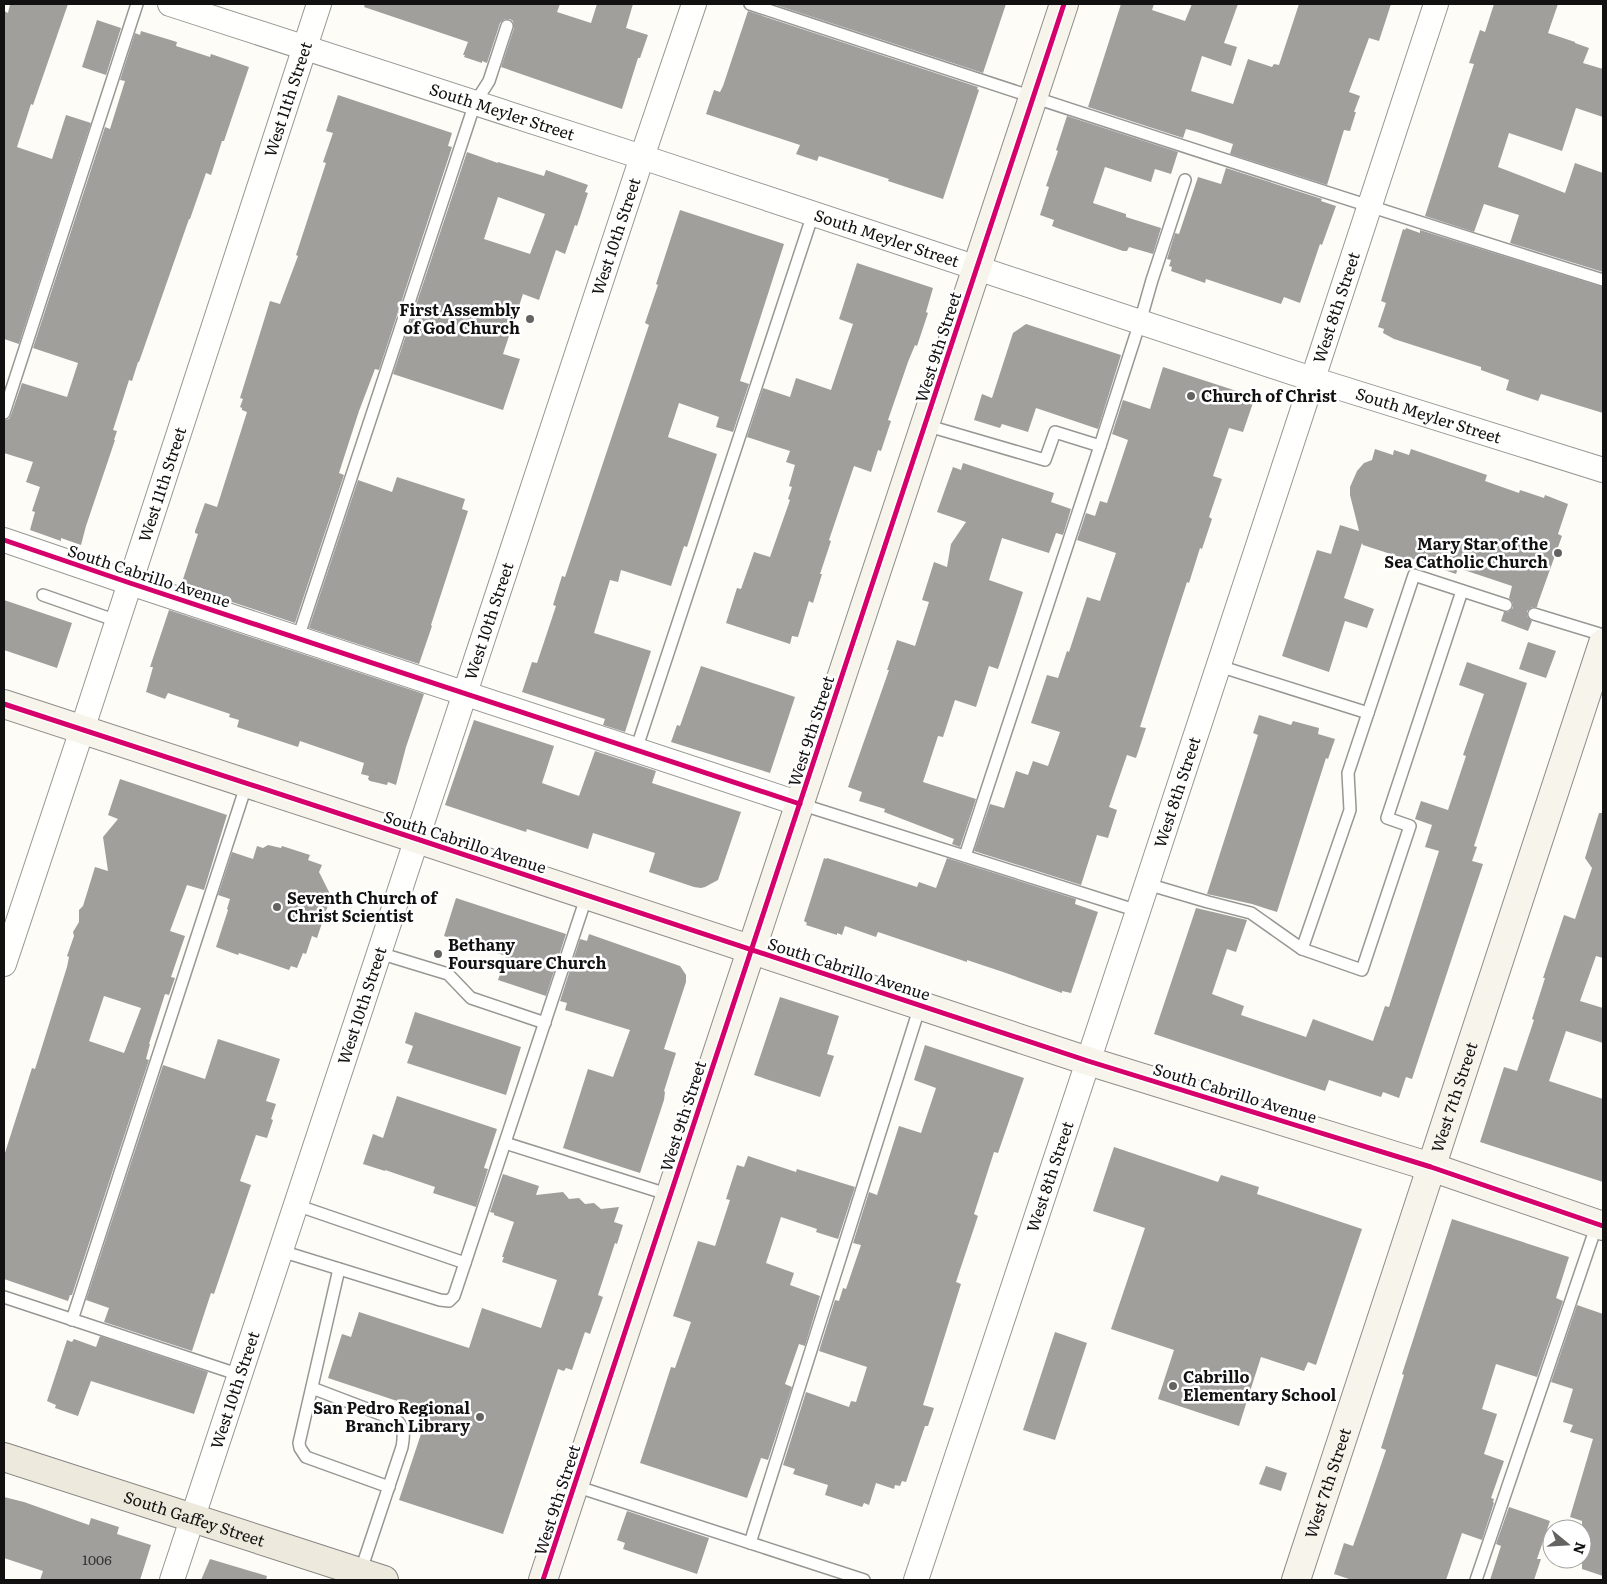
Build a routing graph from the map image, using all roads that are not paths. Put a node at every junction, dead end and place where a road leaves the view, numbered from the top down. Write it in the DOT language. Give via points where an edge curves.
graph roads {
  1 [pos="137,4"];
  2 [pos="170,4"];
  3 [pos="319,4"];
  4 [pos="694,4"];
  5 [pos="750,4"];
  6 [pos="1064,4"];
  7 [pos="1436,4"];
  8 [pos="507,26"];
  9 [pos="304,48"];
  10 [pos="1033,98"];
  11 [pos="475,104"];
  12 [pos="642,157"];
  13 [pos="1185,180"];
  14 [pos="1369,207"];
  15 [pos="813,214"];
  16 [pos="977,268"];
  17 [pos="1603,280"];
  18 [pos="1140,322"];
  19 [pos="1312,379"];
  20 [pos="4,413"];
  21 [pos="925,425"];
  22 [pos="1100,446"];
  23 [pos="1603,470"];
  24 [pos="4,540"];
  25 [pos="130,583"];
  26 [pos="1462,591"];
  27 [pos="43,595"];
  28 [pos="1506,605"];
  29 [pos="1534,614"];
  30 [pos="117,621"];
  31 [pos="1603,635"];
  32 [pos="298,638"];
  33 [pos="1603,643"];
  34 [pos="1218,666"];
  35 [pos="465,693"];
  36 [pos="4,704"];
  37 [pos="1368,713"];
  38 [pos="82,730"];
  39 [pos="636,750"];
  40 [pos="246,783"];
  41 [pos="800,804"];
  42 [pos="417,839"];
  43 [pos="965,856"];
  44 [pos="1147,884"];
  45 [pos="587,895"];
  46 [pos="1138,911"];
  47 [pos="1302,949"];
  48 [pos="751,950"];
  49 [pos="379,953"];
  50 [pos="4,964"];
  51 [pos="920,1006"];
  52 [pos="545,1023"];
  53 [pos="1088,1061"];
  54 [pos="505,1143"];
  55 [pos="1431,1167"];
  56 [pos="670,1195"];
  57 [pos="296,1206"];
  58 [pos="1600,1225"];
  59 [pos="281,1251"];
  60 [pos="466,1263"];
  61 [pos="339,1269"];
  62 [pos="4,1297"];
  63 [pos="72,1320"];
  64 [pos="240,1375"];
  65 [pos="312,1388"];
  66 [pos="4,1457"];
  67 [pos="575,1486"];
  68 [pos="389,1487"];
  69 [pos="193,1518"];
  70 [pos="750,1543"];
  71 [pos="372,1576"];
  72 [pos="172,1580"];
  73 [pos="544,1580"];
  74 [pos="864,1580"];
  75 [pos="916,1580"];
  76 [pos="1296,1580"];
  77 [pos="1476,1580"];
  1 -- 20 [label="lane"];
  2 -- 9 [label="street, South Meyler Street"];
  3 -- 9 [label="street, West 11th Street"];
  4 -- 12 [label="street, West 10th Street"];
  5 -- 10 [label="lane"];
  6 -- 10 [label="street, West 9th Street"];
  7 -- 14 [label="street, West 8th Street"];
  8 -- 11 [label="lane" via="489,81"];
  9 -- 11 [label="street, South Meyler Street"];
  9 -- 25 [label="street, West 11th Street"];
  10 -- 14 [label="lane"];
  10 -- 16 [label="street, West 9th Street"];
  11 -- 12 [label="street, South Meyler Street"];
  11 -- 32 [label="lane"];
  12 -- 15 [label="street, South Meyler Street"];
  12 -- 35 [label="street, West 10th Street"];
  13 -- 18 [label="lane"];
  14 -- 17 [label="lane"];
  14 -- 19 [label="street, West 8th Street"];
  15 -- 16 [label="street, South Meyler Street"];
  15 -- 39 [label="lane"];
  16 -- 18 [label="street, South Meyler Street"];
  16 -- 21 [label="street, West 9th Street"];
  18 -- 19 [label="street, South Meyler Street"];
  18 -- 22 [label="lane"];
  19 -- 23 [label="street, South Meyler Street"];
  19 -- 34 [label="street, West 8th Street"];
  21 -- 22 [label="lane" via="1045,460 1055,432"];
  21 -- 41 [label="street, West 9th Street"];
  22 -- 43 [label="lane"];
  24 -- 25 [label="street, South Cabrillo Avenue"];
  25 -- 30 [label="street, West 11th Street"];
  25 -- 32 [label="street, South Cabrillo Avenue"];
  26 -- 28 [label="lane"];
  26 -- 37 [label="lane" via="1414,574"];
  26 -- 47 [label="lane" via="1387,818 1410,826 1362,970"];
  27 -- 30 [label="lane"];
  29 -- 31 [label="lane"];
  30 -- 38 [label="street, West 11th Street"];
  32 -- 35 [label="street, South Cabrillo Avenue"];
  33 -- 55 [label="street, West 7th Street"];
  34 -- 37 [label="lane"];
  34 -- 44 [label="street, West 8th Street"];
  35 -- 39 [label="street, South Cabrillo Avenue"];
  35 -- 42 [label="street, West 10th Street"];
  36 -- 38 [label="street, South Cabrillo Avenue"];
  37 -- 47 [label="lane" via="1348,772 1350,810"];
  38 -- 40 [label="street, South Cabrillo Avenue"];
  38 -- 50 [label="street, West 11th Street"];
  39 -- 41 [label="street, South Cabrillo Avenue"];
  40 -- 42 [label="street, South Cabrillo Avenue"];
  40 -- 63 [label="lane"];
  41 -- 43 [label="lane"];
  41 -- 48 [label="street, West 9th Street"];
  42 -- 45 [label="street, South Cabrillo Avenue"];
  42 -- 49 [label="street, West 10th Street"];
  43 -- 46 [label="lane"];
  44 -- 46 [label="street, West 8th Street"];
  44 -- 47 [label="lane" via="1251,913"];
  45 -- 48 [label="street, South Cabrillo Avenue"];
  45 -- 52 [label="lane"];
  46 -- 53 [label="street, West 8th Street"];
  48 -- 51 [label="street, South Cabrillo Avenue"];
  48 -- 56 [label="street, West 9th Street"];
  49 -- 52 [label="lane" via="448,974 471,998"];
  49 -- 57 [label="street, West 10th Street"];
  51 -- 53 [label="street, South Cabrillo Avenue"];
  51 -- 70 [label="lane"];
  52 -- 54 [label="lane"];
  53 -- 55 [label="street, South Cabrillo Avenue"];
  53 -- 75 [label="street, West 8th Street"];
  54 -- 56 [label="lane"];
  54 -- 60 [label="lane"];
  55 -- 58 [label="street, South Cabrillo Avenue"];
  55 -- 76 [label="street, West 7th Street"];
  56 -- 67 [label="street, West 9th Street"];
  57 -- 59 [label="street, West 10th Street"];
  57 -- 60 [label="lane"];
  58 -- 77 [label="lane"];
  59 -- 61 [label="lane"];
  59 -- 64 [label="street, West 10th Street"];
  60 -- 61 [label="lane" via="454,1296 449,1301"];
  61 -- 65 [label="lane"];
  62 -- 63 [label="lane"];
  63 -- 64 [label="lane"];
  64 -- 69 [label="street, West 10th Street"];
  65 -- 68 [label="lane" via="299,1443 303,1453 310,1459"];
  65 -- 68 [label="lane" via="400,1422 404,1437"];
  66 -- 69 [label="main road, South Gaffey Street"];
  67 -- 70 [label="lane"];
  67 -- 73 [label="street, West 9th Street"];
  68 -- 71 [label="lane"];
  69 -- 71 [label="main road, South Gaffey Street"];
  69 -- 72 [label="street, West 10th Street"];
  70 -- 74 [label="lane"];
}
